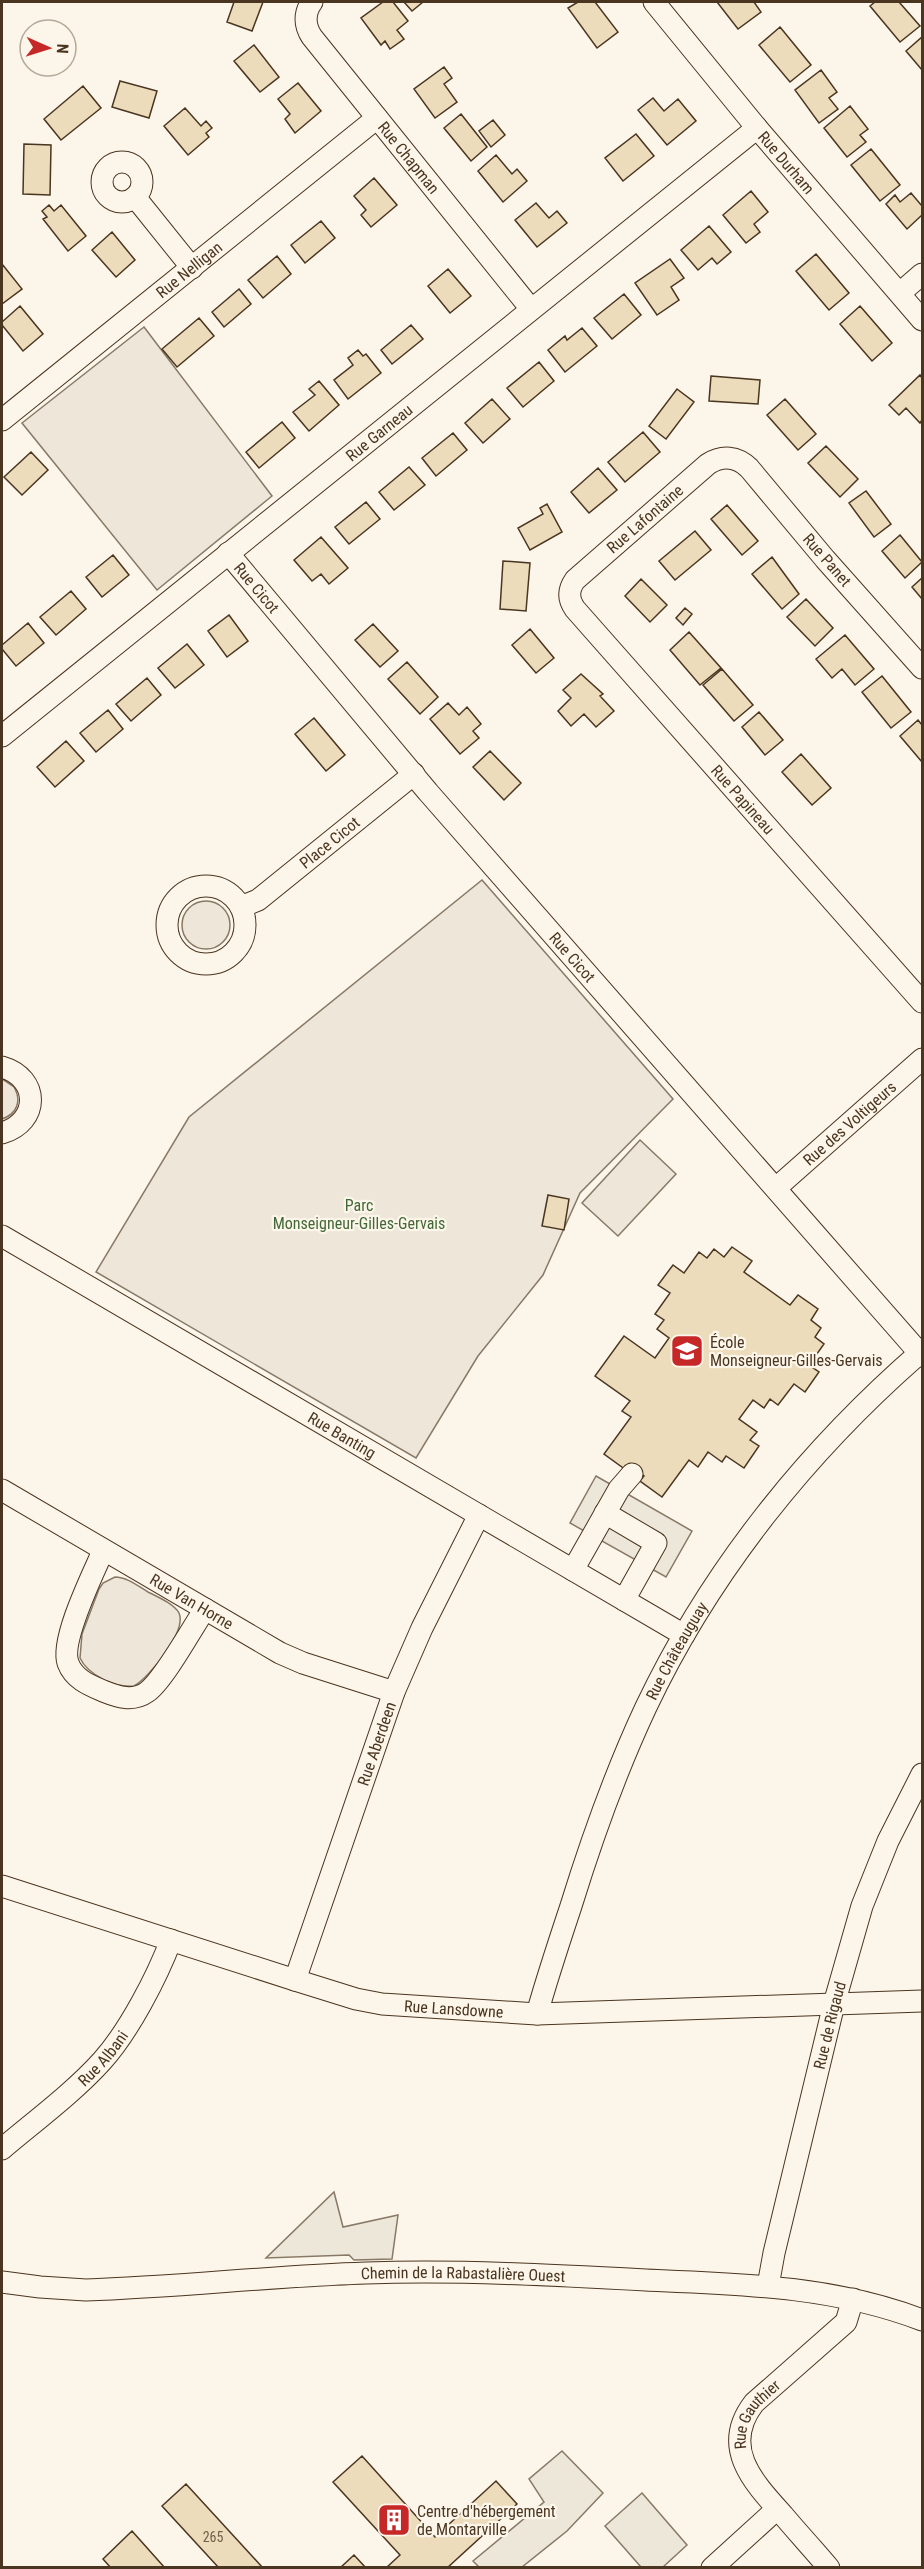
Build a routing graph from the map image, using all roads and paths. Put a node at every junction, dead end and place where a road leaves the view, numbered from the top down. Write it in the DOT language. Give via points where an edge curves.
graph roads {
  1 [pos="312,2"];
  2 [pos="654,2"];
  3 [pos="377,118"];
  4 [pos="757,128"];
  5 [pos="135,197"];
  6 [pos="192,268"];
  7 [pos="922,274"];
  8 [pos="900,293"];
  9 [pos="531,309"];
  10 [pos="922,320"];
  11 [pos="3,417"];
  12 [pos="729,458"];
  13 [pos="228,554"];
  14 [pos="570,592"];
  15 [pos="922,668"];
  16 [pos="2,736"];
  17 [pos="414,774"];
  18 [pos="241,907"];
  19 [pos="922,1002"];
  20 [pos="922,1059"];
  21 [pos="2,1067"];
  22 [pos="2,1133"];
  23 [pos="776,1188"];
  24 [pos="2,1236"];
  25 [pos="922,1354"];
  26 [pos="632,1474"];
  27 [pos="2,1490"];
  28 [pos="605,1513"];
  29 [pos="479,1515"];
  30 [pos="103,1551"];
  31 [pos="573,1570"];
  32 [pos="624,1600"];
  33 [pos="205,1609"];
  34 [pos="684,1635"];
  35 [pos="394,1692"];
  36 [pos="922,1774"];
  37 [pos="2,1886"];
  38 [pos="171,1940"];
  39 [pos="295,1980"];
  40 [pos="922,2001"];
  41 [pos="834,2004"];
  42 [pos="537,2014"];
  43 [pos="2,2149"];
  44 [pos="2,2282"];
  45 [pos="768,2286"];
  46 [pos="853,2299"];
  47 [pos="922,2320"];
  48 [pos="777,2509"];
  49 [pos="712,2568"];
  50 [pos="829,2568"];
  1 -- 3 [label="street, Rue Chapman" via="306,17 309,33"];
  2 -- 4 [label="street, Rue Durham"];
  3 -- 6 [label="street, Rue Nelligan"];
  3 -- 9 [label="street, Rue Chapman"];
  4 -- 8 [label="street, Rue Durham"];
  4 -- 9 [label="street, Rue Garneau"];
  5 -- 6 [label="street"];
  6 -- 11 [label="street, Rue Nelligan"];
  7 -- 8 [label="street"];
  8 -- 10 [label="street, Rue Durham"];
  9 -- 13 [label="street, Rue Garneau"];
  12 -- 14 [label="street, Rue Lafontaine" via="708,464 575,579"];
  12 -- 15 [label="street, Rue Panet" via="749,468"];
  13 -- 16 [label="street, Rue Garneau"];
  13 -- 17 [label="street, Rue Cicot"];
  14 -- 19 [label="street, Rue Papineau" via="573,606 603,642"];
  17 -- 18 [label="street, Place Cicot" via="258,900"];
  17 -- 23 [label="street, Rue Cicot"];
  20 -- 23 [label="street, Rue des Voltigeurs"];
  21 -- 22 [label="street" via="27,1084 30,1105 21,1124"];
  23 -- 25 [label="street, Rue Cicot"];
  24 -- 29 [label="street, Rue Banting"];
  25 -- 34 [label="street, Rue Châteauguay" via="807,1464 750,1536"];
  26 -- 28 [label="street"];
  27 -- 30 [label="street, Rue Van Horne"];
  28 -- 31 [label="street"];
  28 -- 32 [label="street" via="656,1543"];
  29 -- 31 [label="street, Rue Banting"];
  29 -- 35 [label="street, Rue Aberdeen"];
  30 -- 33 [label="street, Rue Van Horne"];
  30 -- 33 [label="street" via="67,1645 69,1664 85,1682 120,1697 132,1698 148,1691"];
  31 -- 32 [label="street, Rue Banting"];
  32 -- 34 [label="street, Rue Banting"];
  33 -- 35 [label="street, Rue Van Horne" via="291,1658"];
  34 -- 42 [label="street, Rue Châteauguay" via="646,1707 602,1811"];
  35 -- 39 [label="street, Rue Aberdeen"];
  36 -- 41 [label="street, Rue de Rigaud" via="869,1885"];
  37 -- 38 [label="street, Rue Lansdowne"];
  38 -- 39 [label="street, Rue Lansdowne"];
  38 -- 43 [label="street, Rue Albani" via="164,1960 112,2049"];
  39 -- 42 [label="street, Rue Lansdowne" via="382,2004"];
  40 -- 41 [label="street, Rue Lansdowne"];
  41 -- 42 [label="street, Rue Lansdowne"];
  41 -- 45 [label="street, Rue de Rigaud"];
  44 -- 45 [label="street, Chemin de la Rabastalière Ouest" via="86,2290 426,2272"];
  45 -- 46 [label="street, Chemin de la Rabastalière Ouest"];
  46 -- 47 [label="street, Chemin de la Rabastalière Ouest"];
  46 -- 48 [label="street, Rue Gauthier" via="846,2322 760,2397 742,2425 740,2450 745,2466"];
  48 -- 49 [label="street"];
  48 -- 50 [label="street, Rue Gauthier"];
}
